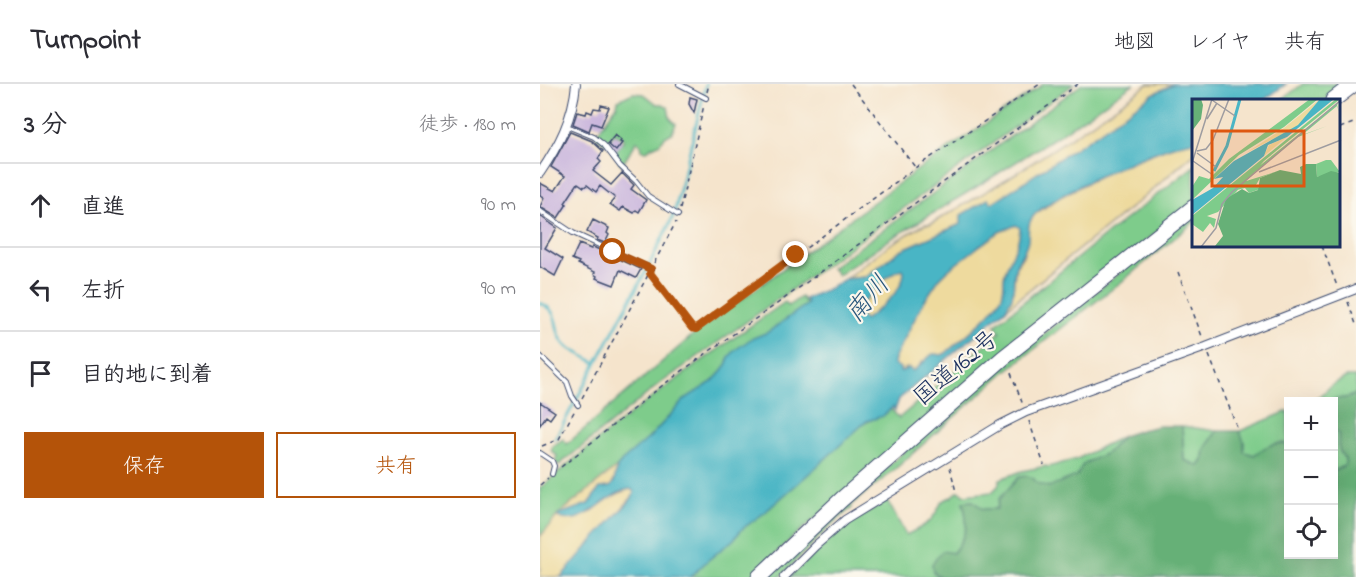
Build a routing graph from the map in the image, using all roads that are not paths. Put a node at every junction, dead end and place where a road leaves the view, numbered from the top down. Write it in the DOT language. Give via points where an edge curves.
graph roads {
  1 [pos="576,84"];
  2 [pos="679,84"];
  3 [pos="1354,84"];
  4 [pos="706,98"];
  5 [pos="1334,99"];
  6 [pos="567,126"];
  7 [pos="540,173"];
  8 [pos="1192,209"];
  9 [pos="540,211"];
  10 [pos="678,215"];
  11 [pos="651,269"];
  12 [pos="1356,289"];
  13 [pos="540,356"];
  14 [pos="578,405"];
  15 [pos="540,453"];
  16 [pos="552,474"];
  17 [pos="759,577"];
  18 [pos="784,577"];
  1 -- 6 [label="street"];
  2 -- 4 [label="lane"];
  3 -- 5 [label="highway"];
  6 -- 7 [label="street"];
  6 -- 10 [label="lane" via="604,145 648,196"];
  8 -- 17 [label="highway, 国道162号" via="1003,358"];
  9 -- 11 [label="lane" via="573,233"];
  12 -- 18 [label="street" via="1000,425 838,525"];
  13 -- 14 [label="lane" via="567,382"];
  15 -- 16 [label="lane" via="555,466"];
}
